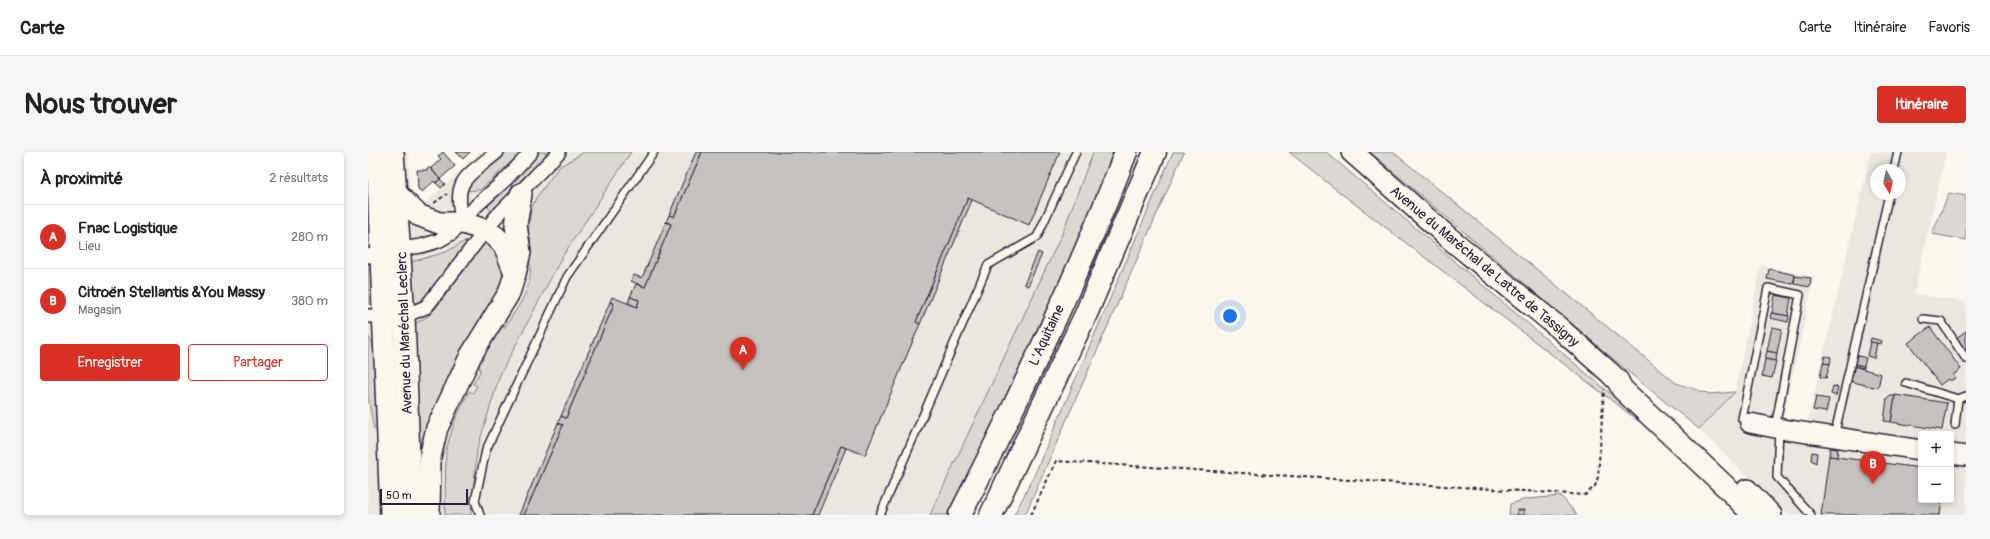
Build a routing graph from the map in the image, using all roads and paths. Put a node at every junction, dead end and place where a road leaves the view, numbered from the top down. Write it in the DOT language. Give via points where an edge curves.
graph roads {
  1 [pos="377,152"];
  2 [pos="393,152"];
  3 [pos="497,152"];
  4 [pos="531,152"];
  5 [pos="654,152"];
  6 [pos="1076,152"];
  7 [pos="1126,152"];
  8 [pos="1155,152"];
  9 [pos="1352,152"];
  10 [pos="1898,152"];
  11 [pos="554,155"];
  12 [pos="1895,164"];
  13 [pos="395,192"];
  14 [pos="520,194"];
  15 [pos="1888,200"];
  16 [pos="463,223"];
  17 [pos="485,230"];
  18 [pos="383,253"];
  19 [pos="515,274"];
  20 [pos="373,314"];
  21 [pos="404,316"];
  22 [pos="1923,319"];
  23 [pos="1966,359"];
  24 [pos="1614,377"];
  25 [pos="1906,383"];
  26 [pos="1966,396"];
  27 [pos="1958,399"];
  28 [pos="1750,422"];
  29 [pos="1955,425"];
  30 [pos="1777,428"];
  31 [pos="1834,437"];
  32 [pos="1918,450"];
  33 [pos="1954,454"];
  34 [pos="1966,456"];
  35 [pos="391,515"];
  36 [pos="411,515"];
  37 [pos="428,515"];
  38 [pos="480,515"];
  39 [pos="880,515"];
  40 [pos="960,515"];
  41 [pos="991,515"];
  42 [pos="1031,515"];
  43 [pos="1753,515"];
  44 [pos="1771,515"];
  45 [pos="1811,515"];
  1 -- 18 [label="main road, Avenue du Maréchal Leclerc"];
  2 -- 13 [label="main road, Avenue du Maréchal Leclerc"];
  3 -- 16 [label="street" via="462,184 458,196"];
  4 -- 16 [label="street" via="476,206"];
  5 -- 38 [label="lane" via="566,277 486,450 475,501"];
  6 -- 39 [label="lane" via="1037,237 988,265"];
  7 -- 40 [label="highway, L'Aquitaine" via="1105,206 1047,335"];
  8 -- 41 [label="highway, L'Aquitaine" via="1086,314"];
  9 -- 24 [label="main road, Avenue du Maréchal de Lattre de Tassigny"];
  10 -- 12 [label="lane"];
  11 -- 14 [label="street"];
  13 -- 16 [label="main road" via="418,215 439,223"];
  13 -- 18 [label="main road, Avenue du Maréchal Leclerc"];
  14 -- 17 [label="street"];
  14 -- 19 [label="main road" via="516,225 520,252"];
  15 -- 31 [label="lane"];
  16 -- 17 [label="main road"];
  16 -- 18 [label="street" via="438,241"];
  17 -- 19 [label="main road" via="504,245"];
  17 -- 21 [label="street" via="432,302 421,310"];
  18 -- 20 [label="main road, Avenue du Maréchal Leclerc"];
  18 -- 21 [label="main road, Avenue du Maréchal Leclerc"];
  19 -- 37 [label="main road" via="509,293 471,355 437,428 430,457"];
  20 -- 21 [label="street"];
  20 -- 35 [label="main road, Avenue du Maréchal Leclerc"];
  21 -- 36 [label="main road, Avenue du Maréchal Leclerc"];
  22 -- 23 [label="lane" via="1941,321"];
  24 -- 42 [label="path" via="1604,383 1598,477 1594,486 1585,495 1056,461"];
  24 -- 43 [label="main road, Avenue du Maréchal de Lattre de Tassigny" via="1622,389 1726,486"];
  24 -- 44 [label="main road, Avenue du Maréchal de Lattre de Tassigny" via="1629,384 1704,449"];
  25 -- 27 [label="lane"];
  26 -- 27 [label="lane"];
  27 -- 29 [label="lane"];
  28 -- 30 [label="street"];
  28 -- 30 [label="lane" via="1742,419 1768,288 1800,294"];
  30 -- 31 [label="street"];
  30 -- 45 [label="lane" via="1776,477"];
  31 -- 32 [label="street"];
  33 -- 34 [label="street"];
}
